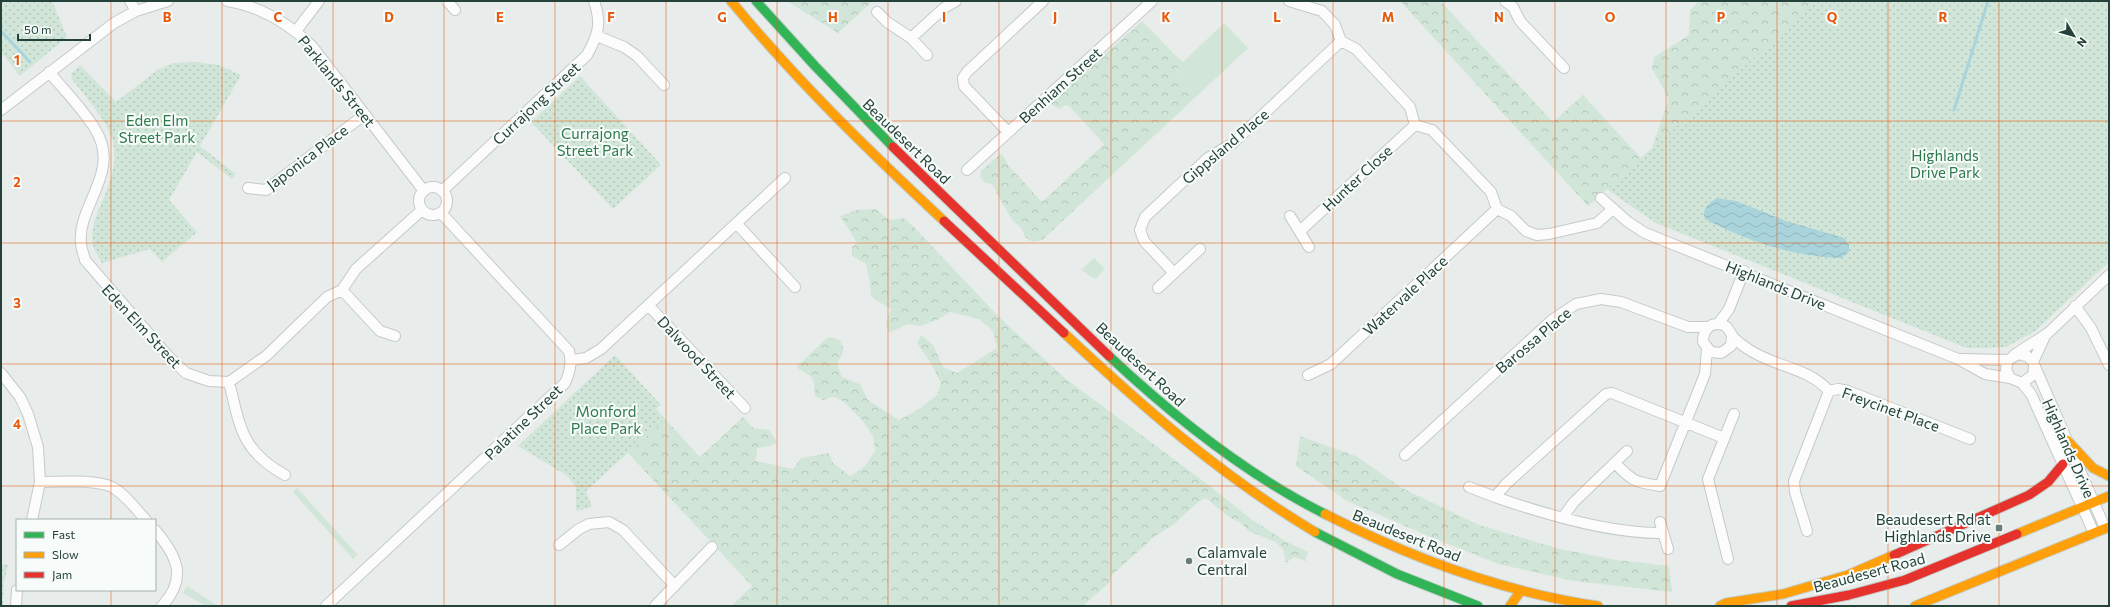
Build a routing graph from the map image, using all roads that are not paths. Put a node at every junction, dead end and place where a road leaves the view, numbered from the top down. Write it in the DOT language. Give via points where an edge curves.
graph roads {
  1 [pos="130,1"];
  2 [pos="168,1"];
  3 [pos="227,1"];
  4 [pos="320,1"];
  5 [pos="447,1"];
  6 [pos="594,1"];
  7 [pos="731,1"];
  8 [pos="756,1"];
  9 [pos="1044,1"];
  10 [pos="1152,1"];
  11 [pos="1289,1"];
  12 [pos="951,2"];
  13 [pos="1513,3"];
  14 [pos="455,10"];
  15 [pos="136,11"];
  16 [pos="877,12"];
  17 [pos="296,31"];
  18 [pos="597,36"];
  19 [pos="911,38"];
  20 [pos="1341,41"];
  21 [pos="927,55"];
  22 [pos="1564,68"];
  23 [pos="49,72"];
  24 [pos="664,85"];
  25 [pos="1,110"];
  26 [pos="364,115"];
  27 [pos="1415,125"];
  28 [pos="1008,132"];
  29 [pos="967,170"];
  30 [pos="786,178"];
  31 [pos="248,188"];
  32 [pos="424,191"];
  33 [pos="442,191"];
  34 [pos="1601,198"];
  35 [pos="1497,209"];
  36 [pos="1613,209"];
  37 [pos="422,210"];
  38 [pos="441,213"];
  39 [pos="1290,216"];
  40 [pos="737,224"];
  41 [pos="1300,231"];
  42 [pos="1309,247"];
  43 [pos="1200,249"];
  44 [pos="1744,271"];
  45 [pos="1174,274"];
  46 [pos="2109,275"];
  47 [pos="795,287"];
  48 [pos="1158,288"];
  49 [pos="342,290"];
  50 [pos="649,306"];
  51 [pos="2076,306"];
  52 [pos="1729,309"];
  53 [pos="1713,326"];
  54 [pos="1688,327"];
  55 [pos="1731,333"];
  56 [pos="2048,333"];
  57 [pos="395,336"];
  58 [pos="1705,345"];
  59 [pos="1749,350"];
  60 [pos="1724,351"];
  61 [pos="2011,358"];
  62 [pos="1958,359"];
  63 [pos="572,360"];
  64 [pos="2034,364"];
  65 [pos="2109,366"];
  66 [pos="1,373"];
  67 [pos="1705,374"];
  68 [pos="1308,375"];
  69 [pos="2010,378"];
  70 [pos="229,382"];
  71 [pos="2022,383"];
  72 [pos="1829,391"];
  73 [pos="744,408"];
  74 [pos="1734,414"];
  75 [pos="1685,423"];
  76 [pos="1724,438"];
  77 [pos="1970,439"];
  78 [pos="2068,440"];
  79 [pos="1627,451"];
  80 [pos="1405,455"];
  81 [pos="1615,463"];
  82 [pos="2063,464"];
  83 [pos="285,475"];
  84 [pos="2109,476"];
  85 [pos="40,482"];
  86 [pos="1469,487"];
  87 [pos="2109,496"];
  88 [pos="1495,497"];
  89 [pos="2094,503"];
  90 [pos="2083,508"];
  91 [pos="1563,517"];
  92 [pos="32,519"];
  93 [pos="145,519"];
  94 [pos="1660,522"];
  95 [pos="2107,528"];
  96 [pos="156,531"];
  97 [pos="1807,531"];
  98 [pos="1663,533"];
  99 [pos="2094,533"];
  100 [pos="559,545"];
  101 [pos="712,547"];
  102 [pos="1668,549"];
  103 [pos="1728,559"];
  104 [pos="674,586"];
  105 [pos="17,591"];
  106 [pos="1523,592"];
  107 [pos="1473,605"];
  108 [pos="16,606"];
  109 [pos="162,606"];
  110 [pos="326,606"];
  111 [pos="655,606"];
  112 [pos="1510,606"];
  113 [pos="1521,606"];
  114 [pos="1598,606"];
  115 [pos="1720,606"];
  116 [pos="1791,606"];
  117 [pos="1915,606"];
  1 -- 15 [label="street"];
  2 -- 15 [label="street"];
  3 -- 17 [label="street, Parklands Street" via="241,3 269,15"];
  4 -- 17 [label="street"];
  5 -- 14 [label="street"];
  6 -- 18 [label="street, Currajong Street" via="598,13"];
  7 -- 107 [label="main road, Beaudesert Road" via="805,85 868,149 1180,438 1254,494 1314,532 1392,573"];
  8 -- 106 [label="main road, Beaudesert Road" via="861,117 1126,371 1197,432 1248,470 1324,516 1428,560"];
  9 -- 28 [label="street" via="967,72 964,78 964,86"];
  10 -- 28 [label="street, Benhiam Street"];
  11 -- 20 [label="street" via="1322,11 1335,25"];
  12 -- 19 [label="street"];
  13 -- 22 [label="street" via="1520,21"];
  15 -- 23 [label="street" via="114,22"];
  16 -- 19 [label="street"];
  17 -- 26 [label="street, Parklands Street" via="312,46"];
  18 -- 24 [label="street" via="624,47"];
  18 -- 33 [label="street, Currajong Street" via="587,55"];
  19 -- 21 [label="street"];
  20 -- 27 [label="street" via="1356,49 1410,107"];
  20 -- 45 [label="street, Gippsland Place" via="1233,143 1208,158 1145,217 1140,230 1144,241"];
  23 -- 25 [label="street"];
  23 -- 70 [label="street, Eden Elm Street" via="95,129 102,144 104,161 101,178 84,222 80,242 85,260 168,356 186,373 209,381"];
  26 -- 31 [label="street, Japonica Place" via="266,190"];
  26 -- 32 [label="street, Parklands Street"];
  27 -- 35 [label="street" via="1432,130 1491,192"];
  27 -- 41 [label="street, Hunter Close"];
  28 -- 29 [label="street, Benhiam Street"];
  30 -- 40 [label="street"];
  32 -- 33 [label="street" via="431,188"];
  32 -- 37 [label="street" via="419,204"];
  33 -- 38 [label="street" via="447,201"];
  34 -- 36 [label="street, Highlands Drive"];
  35 -- 36 [label="street" via="1511,216 1526,231 1549,234 1597,223"];
  35 -- 68 [label="street, Watervale Place" via="1331,364"];
  36 -- 44 [label="street, Highlands Drive" via="1645,233"];
  37 -- 38 [label="street" via="429,215"];
  37 -- 49 [label="street" via="356,269"];
  38 -- 63 [label="street" via="564,344"];
  39 -- 41 [label="street"];
  40 -- 47 [label="street"];
  40 -- 50 [label="street"];
  41 -- 42 [label="street"];
  43 -- 45 [label="street"];
  44 -- 52 [label="street"];
  44 -- 62 [label="street, Highlands Drive"];
  45 -- 48 [label="street"];
  46 -- 51 [label="street"];
  49 -- 57 [label="street" via="380,331"];
  49 -- 70 [label="street" via="327,297 266,356"];
  50 -- 63 [label="street" via="591,357"];
  50 -- 73 [label="street, Dalwood Street"];
  51 -- 56 [label="street"];
  51 -- 65 [label="street" via="2091,328"];
  52 -- 53 [label="street"];
  52 -- 55 [label="street"];
  53 -- 54 [label="street, Barossa Place"];
  53 -- 55 [label="street"];
  53 -- 58 [label="street" via="1703,336"];
  54 -- 58 [label="street, Barossa Place"];
  54 -- 80 [label="street, Barossa Place" via="1621,302 1601,299 1576,304 1552,320"];
  55 -- 59 [label="street, Freycinet Place"];
  55 -- 60 [label="street" via="1732,341"];
  56 -- 61 [label="street"];
  56 -- 64 [label="street" via="2039,346"];
  58 -- 60 [label="street" via="1711,352"];
  58 -- 67 [label="street"];
  59 -- 60 [label="street, Freycinet Place"];
  59 -- 72 [label="street, Freycinet Place" via="1815,378"];
  60 -- 67 [label="street"];
  61 -- 62 [label="street, Highlands Drive"];
  61 -- 64 [label="street" via="2027,356"];
  61 -- 69 [label="street" via="2006,369"];
  62 -- 69 [label="street, Highlands Drive" via="1985,374"];
  63 -- 110 [label="street, Palatine Street" via="565,383"];
  64 -- 71 [label="street" via="2033,376"];
  64 -- 78 [label="street, Highlands Drive"];
  66 -- 85 [label="street" via="20,397 28,414 38,447"];
  67 -- 75 [label="street"];
  69 -- 71 [label="street"];
  70 -- 83 [label="street" via="242,432 248,443 266,465"];
  71 -- 82 [label="street, Highlands Drive" via="2031,394"];
  72 -- 77 [label="street, Freycinet Place" via="1848,391"];
  72 -- 97 [label="street" via="1794,481"];
  74 -- 76 [label="street"];
  75 -- 76 [label="street"];
  75 -- 81 [label="street" via="1660,486 1637,483"];
  75 -- 88 [label="street" via="1612,393 1606,394 1506,484"];
  76 -- 103 [label="street" via="1708,479"];
  78 -- 84 [label="main road" via="2093,468"];
  78 -- 89 [label="street, Highlands Drive"];
  79 -- 81 [label="street"];
  81 -- 91 [label="street" via="1574,502"];
  82 -- 90 [label="street, Highlands Drive"];
  82 -- 115 [label="main road" via="2048,482 2029,495 1848,575 1783,594"];
  85 -- 92 [label="street"];
  85 -- 93 [label="street" via="99,483 112,487"];
  86 -- 88 [label="street"];
  87 -- 89 [label="main road, Beaudesert Road"];
  88 -- 91 [label="street"];
  89 -- 90 [label="main road, Beaudesert Road"];
  89 -- 95 [label="street, Highlands Drive"];
  90 -- 99 [label="street, Highlands Drive"];
  90 -- 116 [label="main road, Beaudesert Road" via="1905,580 1849,595"];
  91 -- 98 [label="street" via="1641,534"];
  94 -- 98 [label="street"];
  95 -- 99 [label="main road"];
  96 -- 109 [label="street" via="173,553 178,573 176,585"];
  98 -- 102 [label="street"];
  99 -- 117 [label="main road"];
  100 -- 104 [label="street" via="579,528 609,522 623,530"];
  101 -- 104 [label="street"];
  104 -- 111 [label="street"];
  105 -- 108 [label="street"];
  106 -- 112 [label="main road"];
  106 -- 113 [label="main road"];
  106 -- 114 [label="main road, Beaudesert Road"];
}
